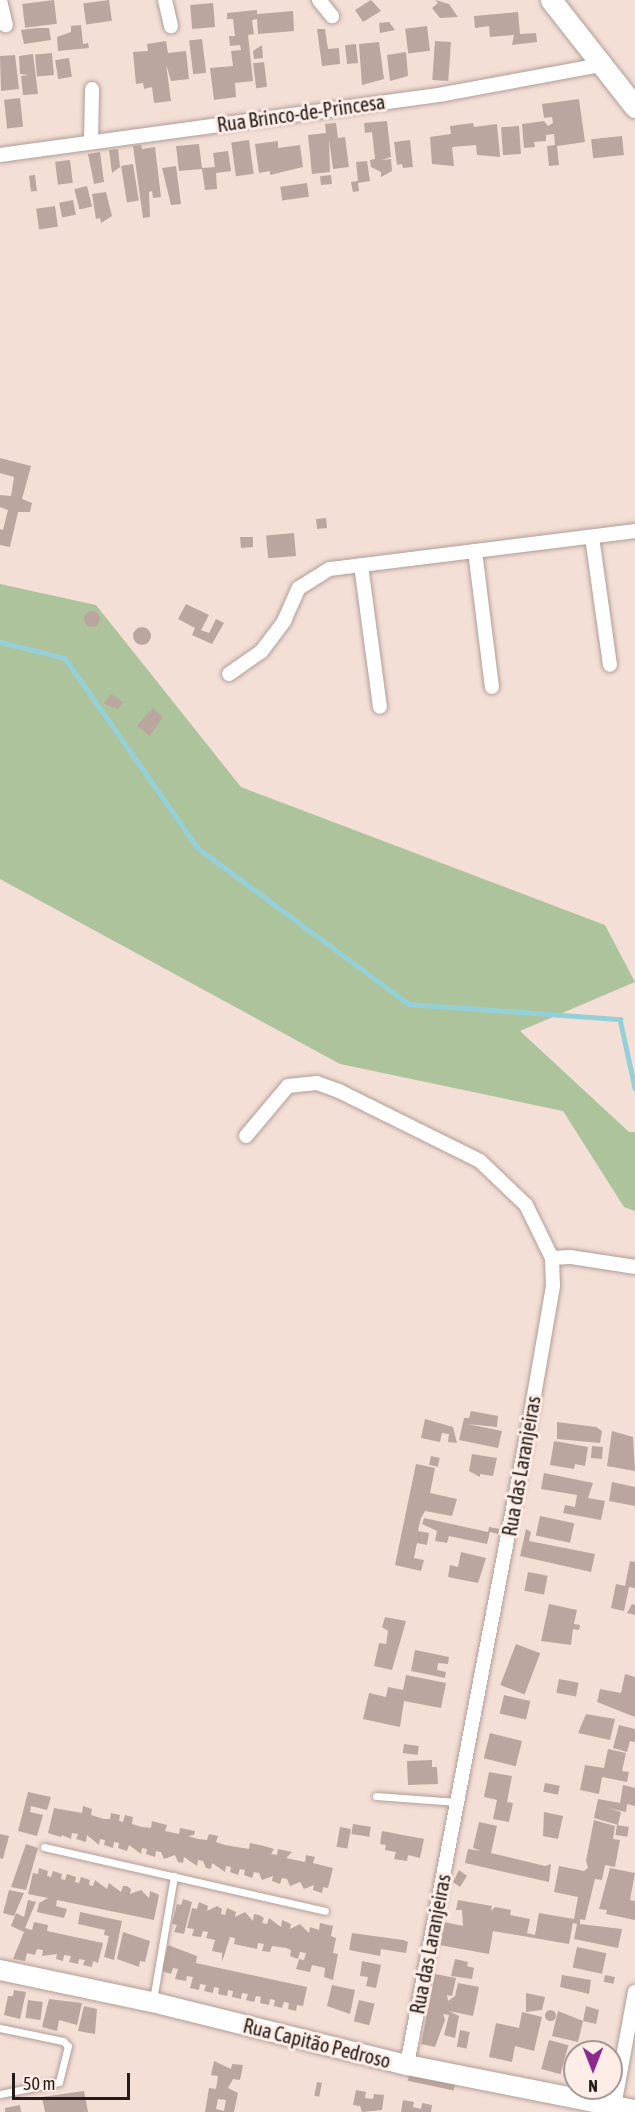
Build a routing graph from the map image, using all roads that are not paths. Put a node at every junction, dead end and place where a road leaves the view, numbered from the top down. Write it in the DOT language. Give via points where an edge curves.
graph roads {
  1 [pos="0,0"];
  2 [pos="165,0"];
  3 [pos="319,0"];
  4 [pos="551,0"];
  5 [pos="332,16"];
  6 [pos="6,25"];
  7 [pos="171,26"];
  8 [pos="601,65"];
  9 [pos="92,88"];
  10 [pos="635,107"];
  11 [pos="92,142"];
  12 [pos="0,155"];
  13 [pos="635,531"];
  14 [pos="592,537"];
  15 [pos="475,551"];
  16 [pos="362,565"];
  17 [pos="610,665"];
  18 [pos="229,674"];
  19 [pos="492,687"];
  20 [pos="380,707"];
  21 [pos="246,1136"];
  22 [pos="552,1258"];
  23 [pos="635,1267"];
  24 [pos="376,1797"];
  25 [pos="457,1802"];
  26 [pos="44,1847"];
  27 [pos="174,1876"];
  28 [pos="325,1911"];
  29 [pos="0,1970"];
  30 [pos="635,1992"];
  31 [pos="153,2002"];
  32 [pos="0,2028"];
  33 [pos="407,2065"];
  34 [pos="0,2094"];
  35 [pos="614,2106"];
  36 [pos="635,2110"];
  1 -- 6 [label="street"];
  2 -- 7 [label="street"];
  3 -- 5 [label="street"];
  4 -- 8 [label="main road"];
  8 -- 10 [label="main road"];
  8 -- 11 [label="street, Rua Brinco-de-Princesa" via="444,94"];
  9 -- 11 [label="street"];
  11 -- 12 [label="street, Rua Brinco-de-Princesa"];
  13 -- 14 [label="street"];
  14 -- 15 [label="street"];
  14 -- 17 [label="street"];
  15 -- 16 [label="street"];
  15 -- 19 [label="street"];
  16 -- 18 [label="street" via="330,569 313,576 299,588 284,621 261,652"];
  16 -- 20 [label="street"];
  21 -- 22 [label="street, Rua das Laranjeiras" via="288,1086 317,1083 339,1091 480,1161 526,1205"];
  22 -- 23 [label="street"];
  22 -- 25 [label="street, Rua das Laranjeiras" via="553,1286 528,1430"];
  24 -- 25 [label="lane"];
  25 -- 33 [label="street, Rua das Laranjeiras"];
  26 -- 27 [label="lane"];
  27 -- 28 [label="lane"];
  27 -- 31 [label="lane"];
  29 -- 31 [label="street, Rua Capitão Pedroso"];
  30 -- 35 [label="street"];
  31 -- 33 [label="street, Rua Capitão Pedroso"];
  32 -- 34 [label="lane" via="68,2046 58,2082"];
  33 -- 35 [label="street, Rua Capitão Pedroso"];
  35 -- 36 [label="street, Rua Capitão Pedroso"];
}
